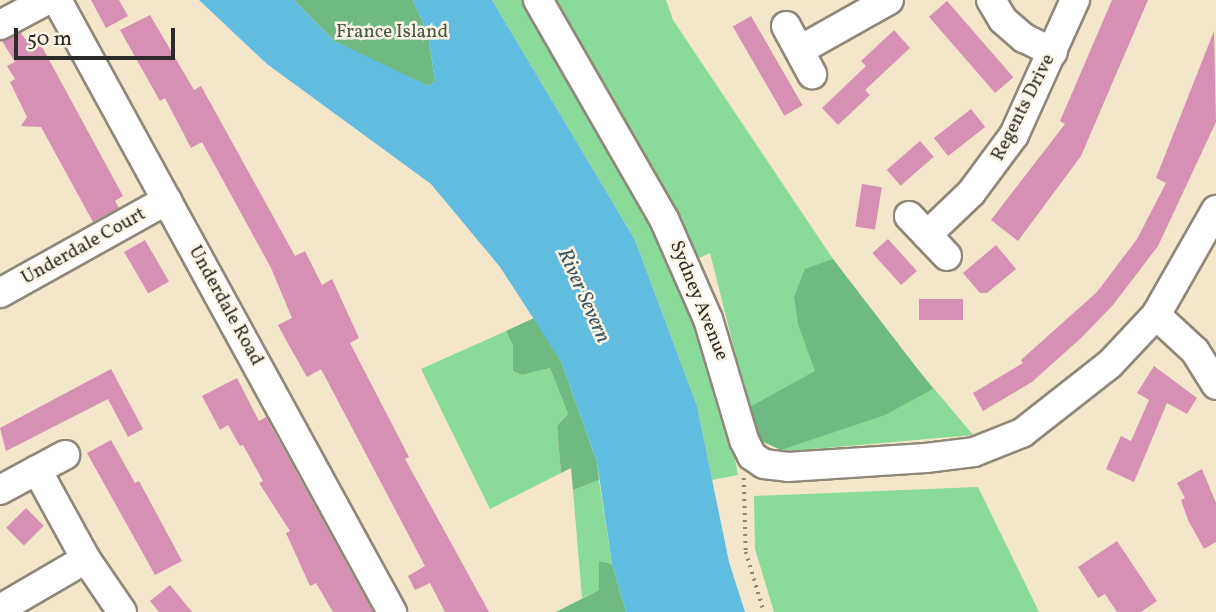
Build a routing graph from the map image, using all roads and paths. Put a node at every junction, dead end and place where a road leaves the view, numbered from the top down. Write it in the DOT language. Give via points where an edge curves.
graph roads {
  1 [pos="47,0"];
  2 [pos="57,0"];
  3 [pos="538,0"];
  4 [pos="889,0"];
  5 [pos="991,0"];
  6 [pos="1075,0"];
  7 [pos="0,25"];
  8 [pos="799,50"];
  9 [pos="1053,52"];
  10 [pos="167,200"];
  11 [pos="1216,210"];
  12 [pos="947,256"];
  13 [pos="0,293"];
  14 [pos="1156,315"];
  15 [pos="1216,385"];
  16 [pos="65,455"];
  17 [pos="764,464"];
  18 [pos="37,470"];
  19 [pos="0,490"];
  20 [pos="86,559"];
  21 [pos="0,608"];
  22 [pos="122,612"];
  23 [pos="391,612"];
  24 [pos="764,612"];
  1 -- 7 [label="street"];
  2 -- 10 [label="street, Underdale Road"];
  3 -- 17 [label="street, Sydney Avenue" via="688,267 723,361 744,440 752,456"];
  4 -- 8 [label="street"];
  5 -- 9 [label="street" via="1014,29"];
  6 -- 9 [label="street, Regents Drive"];
  9 -- 12 [label="street, Regents Drive" via="994,167 918,226"];
  10 -- 13 [label="street, Underdale Court"];
  10 -- 23 [label="street, Underdale Road"];
  11 -- 14 [label="street"];
  14 -- 15 [label="street" via="1195,351"];
  14 -- 17 [label="street" via="1110,364 1022,433 974,452 788,467"];
  16 -- 18 [label="street"];
  17 -- 24 [label="path" via="741,480 746,552"];
  18 -- 19 [label="street"];
  18 -- 20 [label="street"];
  20 -- 21 [label="street"];
  20 -- 22 [label="street"];
}
